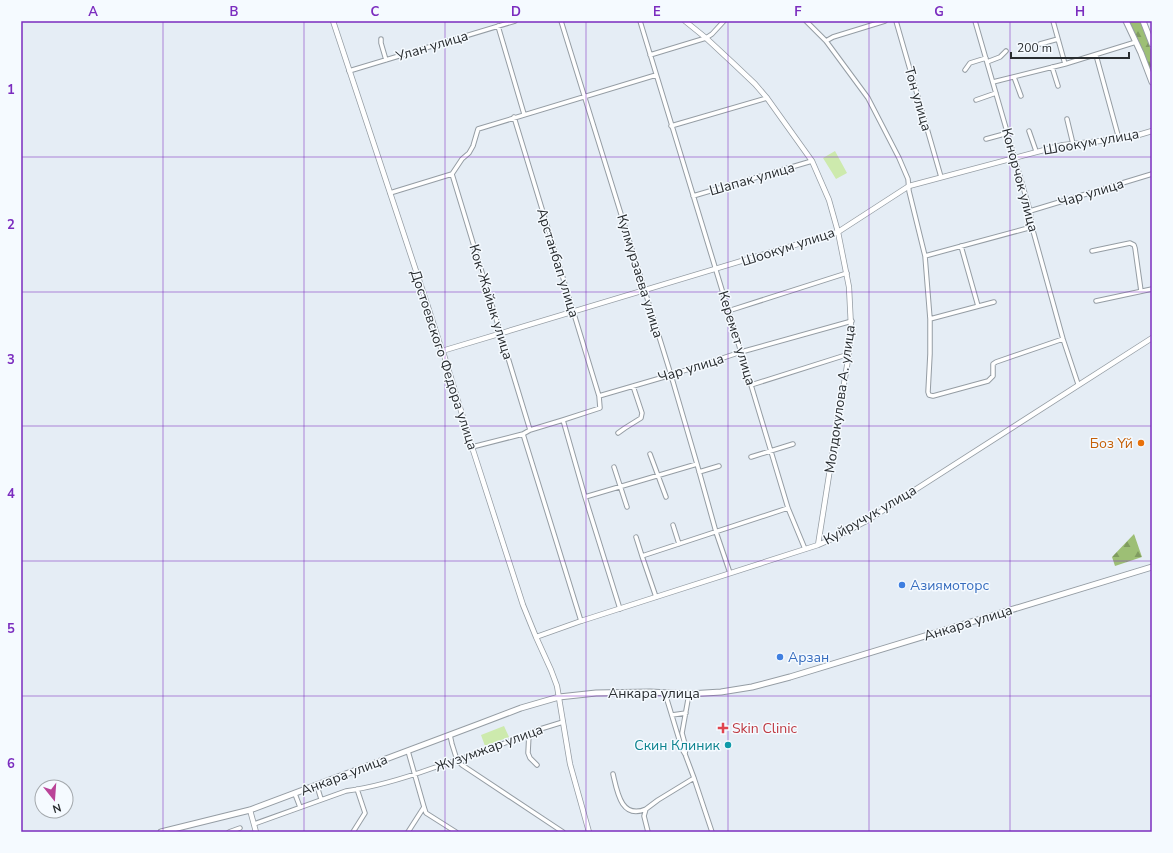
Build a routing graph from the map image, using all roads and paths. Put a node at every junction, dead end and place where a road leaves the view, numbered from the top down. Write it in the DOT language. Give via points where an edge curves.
graph roads {
  1 [pos="333,21"];
  2 [pos="515,21"];
  3 [pos="561,21"];
  4 [pos="640,21"];
  5 [pos="685,21"];
  6 [pos="724,21"];
  7 [pos="806,21"];
  8 [pos="885,21"];
  9 [pos="896,21"];
  10 [pos="975,21"];
  11 [pos="1053,21"];
  12 [pos="1126,21"];
  13 [pos="1143,21"];
  14 [pos="498,26"];
  15 [pos="706,38"];
  16 [pos="381,39"];
  17 [pos="1058,39"];
  18 [pos="826,41"];
  19 [pos="1136,42"];
  20 [pos="1040,44"];
  21 [pos="1152,44"];
  22 [pos="1006,51"];
  23 [pos="650,55"];
  24 [pos="1096,55"];
  25 [pos="386,60"];
  26 [pos="986,60"];
  27 [pos="1065,64"];
  28 [pos="1052,67"];
  29 [pos="965,70"];
  30 [pos="349,71"];
  31 [pos="656,75"];
  32 [pos="1014,77"];
  33 [pos="993,82"];
  34 [pos="1152,82"];
  35 [pos="1058,86"];
  36 [pos="996,94"];
  37 [pos="1021,96"];
  38 [pos="585,97"];
  39 [pos="766,98"];
  40 [pos="976,100"];
  41 [pos="524,114"];
  42 [pos="514,117"];
  43 [pos="1067,119"];
  44 [pos="671,126"];
  45 [pos="1029,130"];
  46 [pos="1152,131"];
  47 [pos="1008,133"];
  48 [pos="986,139"];
  49 [pos="1119,139"];
  50 [pos="1073,144"];
  51 [pos="1036,151"];
  52 [pos="1015,157"];
  53 [pos="812,161"];
  54 [pos="452,174"];
  55 [pos="1152,174"];
  56 [pos="941,177"];
  57 [pos="909,186"];
  58 [pos="390,193"];
  59 [pos="693,196"];
  60 [pos="1030,211"];
  61 [pos="1032,226"];
  62 [pos="838,232"];
  63 [pos="961,246"];
  64 [pos="1092,252"];
  65 [pos="925,256"];
  66 [pos="715,269"];
  67 [pos="846,273"];
  68 [pos="1152,289"];
  69 [pos="644,290"];
  70 [pos="1141,291"];
  71 [pos="1096,301"];
  72 [pos="994,302"];
  73 [pos="978,306"];
  74 [pos="728,311"];
  75 [pos="573,312"];
  76 [pos="930,320"];
  77 [pos="852,321"];
  78 [pos="501,333"];
  79 [pos="1152,338"];
  80 [pos="1062,339"];
  81 [pos="442,351"];
  82 [pos="741,352"];
  83 [pos="849,354"];
  84 [pos="671,375"];
  85 [pos="1078,384"];
  86 [pos="751,385"];
  87 [pos="634,386"];
  88 [pos="599,396"];
  89 [pos="563,420"];
  90 [pos="530,430"];
  91 [pos="618,433"];
  92 [pos="523,434"];
  93 [pos="793,444"];
  94 [pos="472,447"];
  95 [pos="771,450"];
  96 [pos="650,454"];
  97 [pos="751,457"];
  98 [pos="697,464"];
  99 [pos="719,466"];
  100 [pos="614,467"];
  101 [pos="700,472"];
  102 [pos="658,475"];
  103 [pos="621,486"];
  104 [pos="585,497"];
  105 [pos="666,497"];
  106 [pos="627,507"];
  107 [pos="788,508"];
  108 [pos="673,525"];
  109 [pos="716,532"];
  110 [pos="636,537"];
  111 [pos="679,544"];
  112 [pos="818,545"];
  113 [pos="805,549"];
  114 [pos="642,556"];
  115 [pos="1152,567"];
  116 [pos="730,573"];
  117 [pos="656,597"];
  118 [pos="620,609"];
  119 [pos="581,621"];
  120 [pos="536,637"];
  121 [pos="665,693"];
  122 [pos="689,694"];
  123 [pos="559,697"];
  124 [pos="686,713"];
  125 [pos="672,714"];
  126 [pos="563,722"];
  127 [pos="529,734"];
  128 [pos="450,735"];
  129 [pos="408,751"];
  130 [pos="685,754"];
  131 [pos="457,760"];
  132 [pos="537,765"];
  133 [pos="613,774"];
  134 [pos="415,775"];
  135 [pos="694,778"];
  136 [pos="316,786"];
  137 [pos="357,789"];
  138 [pos="295,794"];
  139 [pos="321,799"];
  140 [pos="300,807"];
  141 [pos="424,808"];
  142 [pos="646,809"];
  143 [pos="250,810"];
  144 [pos="254,824"];
  145 [pos="240,828"];
  146 [pos="161,832"];
  147 [pos="229,832"];
  148 [pos="256,832"];
  149 [pos="353,832"];
  150 [pos="408,832"];
  151 [pos="456,832"];
  152 [pos="563,832"];
  153 [pos="589,832"];
  154 [pos="648,832"];
  155 [pos="712,832"];
  1 -- 30 [label="street, Достоевского Федора улица"];
  2 -- 14 [label="street, Улан улица"];
  3 -- 38 [label="street, Кулмурзаева улица"];
  4 -- 23 [label="street, Керемет улица"];
  5 -- 15 [label="street, Молдокулова А. улица"];
  6 -- 15 [label="street"];
  7 -- 18 [label="street"];
  8 -- 18 [label="street"];
  9 -- 56 [label="street, Тон улица"];
  10 -- 26 [label="street, Конорчок улица"];
  11 -- 17 [label="street"];
  12 -- 19 [label="main road"];
  13 -- 21 [label="main road"];
  14 -- 25 [label="street, Улан улица"];
  14 -- 41 [label="street"];
  15 -- 23 [label="street"];
  15 -- 39 [label="street, Молдокулова А. улица" via="755,84"];
  16 -- 25 [label="street"];
  17 -- 20 [label="street"];
  17 -- 27 [label="street"];
  18 -- 57 [label="street" via="871,102 899,158"];
  19 -- 24 [label="street"];
  19 -- 34 [label="main road"];
  22 -- 26 [label="street" via="1000,57"];
  23 -- 31 [label="street, Керемет улица"];
  24 -- 27 [label="street"];
  24 -- 49 [label="street"];
  25 -- 30 [label="street, Улан улица"];
  26 -- 29 [label="street" via="970,63"];
  26 -- 33 [label="street, Конорчок улица"];
  27 -- 28 [label="street"];
  28 -- 32 [label="street"];
  28 -- 35 [label="street"];
  30 -- 58 [label="street, Достоевского Федора улица"];
  31 -- 38 [label="street"];
  31 -- 44 [label="street, Керемет улица"];
  32 -- 33 [label="street"];
  32 -- 37 [label="street"];
  33 -- 36 [label="street, Конорчок улица"];
  36 -- 40 [label="street"];
  36 -- 47 [label="street, Конорчок улица"];
  38 -- 41 [label="street"];
  38 -- 69 [label="street, Кулмурзаева улица"];
  39 -- 44 [label="street"];
  39 -- 53 [label="street, Молдокулова А. улица"];
  41 -- 42 [label="street"];
  42 -- 54 [label="street" via="478,129 469,153"];
  42 -- 75 [label="street, Арстанбап улица"];
  43 -- 50 [label="street"];
  44 -- 59 [label="street, Керемет улица"];
  45 -- 51 [label="street"];
  46 -- 49 [label="street, Шоокум улица"];
  47 -- 48 [label="street"];
  47 -- 52 [label="street, Конорчок улица"];
  49 -- 50 [label="street, Шоокум улица"];
  50 -- 51 [label="street, Шоокум улица"];
  51 -- 52 [label="street, Шоокум улица"];
  52 -- 56 [label="street, Шоокум улица"];
  52 -- 60 [label="street, Конорчок улица"];
  53 -- 59 [label="street, Шапак улица"];
  53 -- 62 [label="street, Молдокулова А. улица" via="829,200"];
  54 -- 58 [label="street"];
  54 -- 78 [label="street, Кок-Жайык улица"];
  55 -- 60 [label="street, Чар улица"];
  56 -- 57 [label="street, Шоокум улица"];
  57 -- 62 [label="street, Шоокум улица"];
  57 -- 65 [label="street"];
  58 -- 81 [label="street, Достоевского Федора улица"];
  59 -- 66 [label="street, Керемет улица"];
  60 -- 61 [label="street, Конорчок улица"];
  61 -- 63 [label="street"];
  61 -- 80 [label="street, Конорчок улица"];
  62 -- 66 [label="street, Шоокум улица"];
  62 -- 67 [label="street, Молдокулова А. улица"];
  63 -- 65 [label="street"];
  63 -- 73 [label="street"];
  64 -- 70 [label="street" via="1134,245"];
  65 -- 76 [label="street"];
  66 -- 69 [label="street, Шоокум улица"];
  66 -- 74 [label="street, Керемет улица"];
  67 -- 74 [label="street"];
  67 -- 77 [label="street, Молдокулова А. улица"];
  68 -- 70 [label="street"];
  69 -- 75 [label="street, Шоокум улица"];
  69 -- 84 [label="street, Кулмурзаева улица"];
  70 -- 71 [label="street"];
  72 -- 73 [label="street"];
  73 -- 76 [label="street"];
  74 -- 82 [label="street, Керемет улица"];
  75 -- 78 [label="street, Шоокум улица"];
  75 -- 88 [label="street, Арстанбап улица"];
  76 -- 80 [label="street" via="928,392 933,396 988,381 993,376 993,364 996,362"];
  77 -- 82 [label="street, Чар улица"];
  77 -- 83 [label="street, Молдокулова А. улица"];
  78 -- 81 [label="street, Шоокум улица"];
  78 -- 90 [label="street, Кок-Жайык улица"];
  79 -- 85 [label="street, Куйручук улица"];
  80 -- 85 [label="street, Конорчок улица"];
  81 -- 94 [label="street, Достоевского Федора улица"];
  82 -- 84 [label="street, Чар улица"];
  82 -- 86 [label="street, Керемет улица"];
  83 -- 86 [label="street"];
  83 -- 112 [label="street, Молдокулова А. улица"];
  84 -- 87 [label="street, Чар улица"];
  84 -- 98 [label="street, Кулмурзаева улица"];
  85 -- 112 [label="street, Куйручук улица" via="868,520"];
  86 -- 95 [label="street, Керемет улица"];
  87 -- 88 [label="street, Чар улица"];
  87 -- 91 [label="street" via="642,413 641,418"];
  88 -- 89 [label="street, Арстанбап улица" via="600,408"];
  89 -- 90 [label="street"];
  89 -- 104 [label="street"];
  90 -- 92 [label="street"];
  92 -- 94 [label="street"];
  92 -- 119 [label="street"];
  93 -- 95 [label="street"];
  94 -- 120 [label="street, Достоевского Федора улица"];
  95 -- 97 [label="street"];
  95 -- 107 [label="street, Керемет улица"];
  96 -- 102 [label="street"];
  98 -- 101 [label="street, Кулмурзаева улица"];
  98 -- 102 [label="street"];
  99 -- 101 [label="street"];
  100 -- 103 [label="street"];
  101 -- 109 [label="street, Кулмурзаева улица"];
  102 -- 103 [label="street"];
  102 -- 105 [label="street"];
  103 -- 104 [label="street"];
  103 -- 106 [label="street"];
  104 -- 118 [label="street"];
  107 -- 109 [label="street"];
  107 -- 113 [label="street, Керемет улица"];
  108 -- 111 [label="street"];
  109 -- 111 [label="street"];
  109 -- 116 [label="street, Кулмурзаева улица"];
  110 -- 114 [label="street"];
  111 -- 114 [label="street"];
  112 -- 113 [label="street, Куйручук улица"];
  113 -- 116 [label="street, Куйручук улица"];
  114 -- 117 [label="street"];
  115 -- 122 [label="main road, Анкара улица" via="790,677 736,690"];
  116 -- 117 [label="street, Куйручук улица"];
  117 -- 118 [label="street, Куйручук улица"];
  118 -- 119 [label="street, Куйручук улица"];
  119 -- 120 [label="street, Куйручук улица"];
  120 -- 123 [label="street, Достоевского Федора улица" via="551,670"];
  121 -- 122 [label="main road, Анкара улица"];
  121 -- 123 [label="main road, Анкара улица" via="596,693"];
  121 -- 125 [label="street"];
  122 -- 124 [label="street"];
  123 -- 126 [label="street, Достоевского Федора улица"];
  123 -- 128 [label="main road, Анкара улица" via="521,708"];
  124 -- 125 [label="street"];
  124 -- 130 [label="street" via="682,733"];
  125 -- 130 [label="street"];
  126 -- 127 [label="street, Жузумжар улица"];
  126 -- 153 [label="street, Достоевского Федора улица" via="570,764"];
  127 -- 131 [label="street, Жузумжар улица"];
  127 -- 132 [label="street" via="528,753"];
  128 -- 129 [label="main road, Анкара улица"];
  128 -- 131 [label="street"];
  129 -- 134 [label="street"];
  129 -- 136 [label="main road, Анкара улица"];
  130 -- 135 [label="street"];
  131 -- 134 [label="street, Жузумжар улица"];
  131 -- 152 [label="street"];
  133 -- 142 [label="street" via="620,801 633,812"];
  134 -- 137 [label="street, Жузумжар улица"];
  134 -- 141 [label="street"];
  135 -- 142 [label="street"];
  135 -- 155 [label="street"];
  136 -- 138 [label="main road, Анкара улица"];
  136 -- 139 [label="street"];
  137 -- 139 [label="street, Жузумжар улица"];
  137 -- 149 [label="street" via="365,814"];
  138 -- 140 [label="street"];
  138 -- 143 [label="main road, Анкара улица"];
  139 -- 140 [label="street, Жузумжар улица"];
  140 -- 144 [label="street, Жузумжар улица"];
  141 -- 150 [label="street"];
  141 -- 151 [label="street" via="426,813"];
  142 -- 154 [label="street" via="644,816"];
  143 -- 144 [label="street"];
  143 -- 146 [label="main road, Анкара улица"];
  144 -- 148 [label="street"];
  145 -- 147 [label="street"];
}
